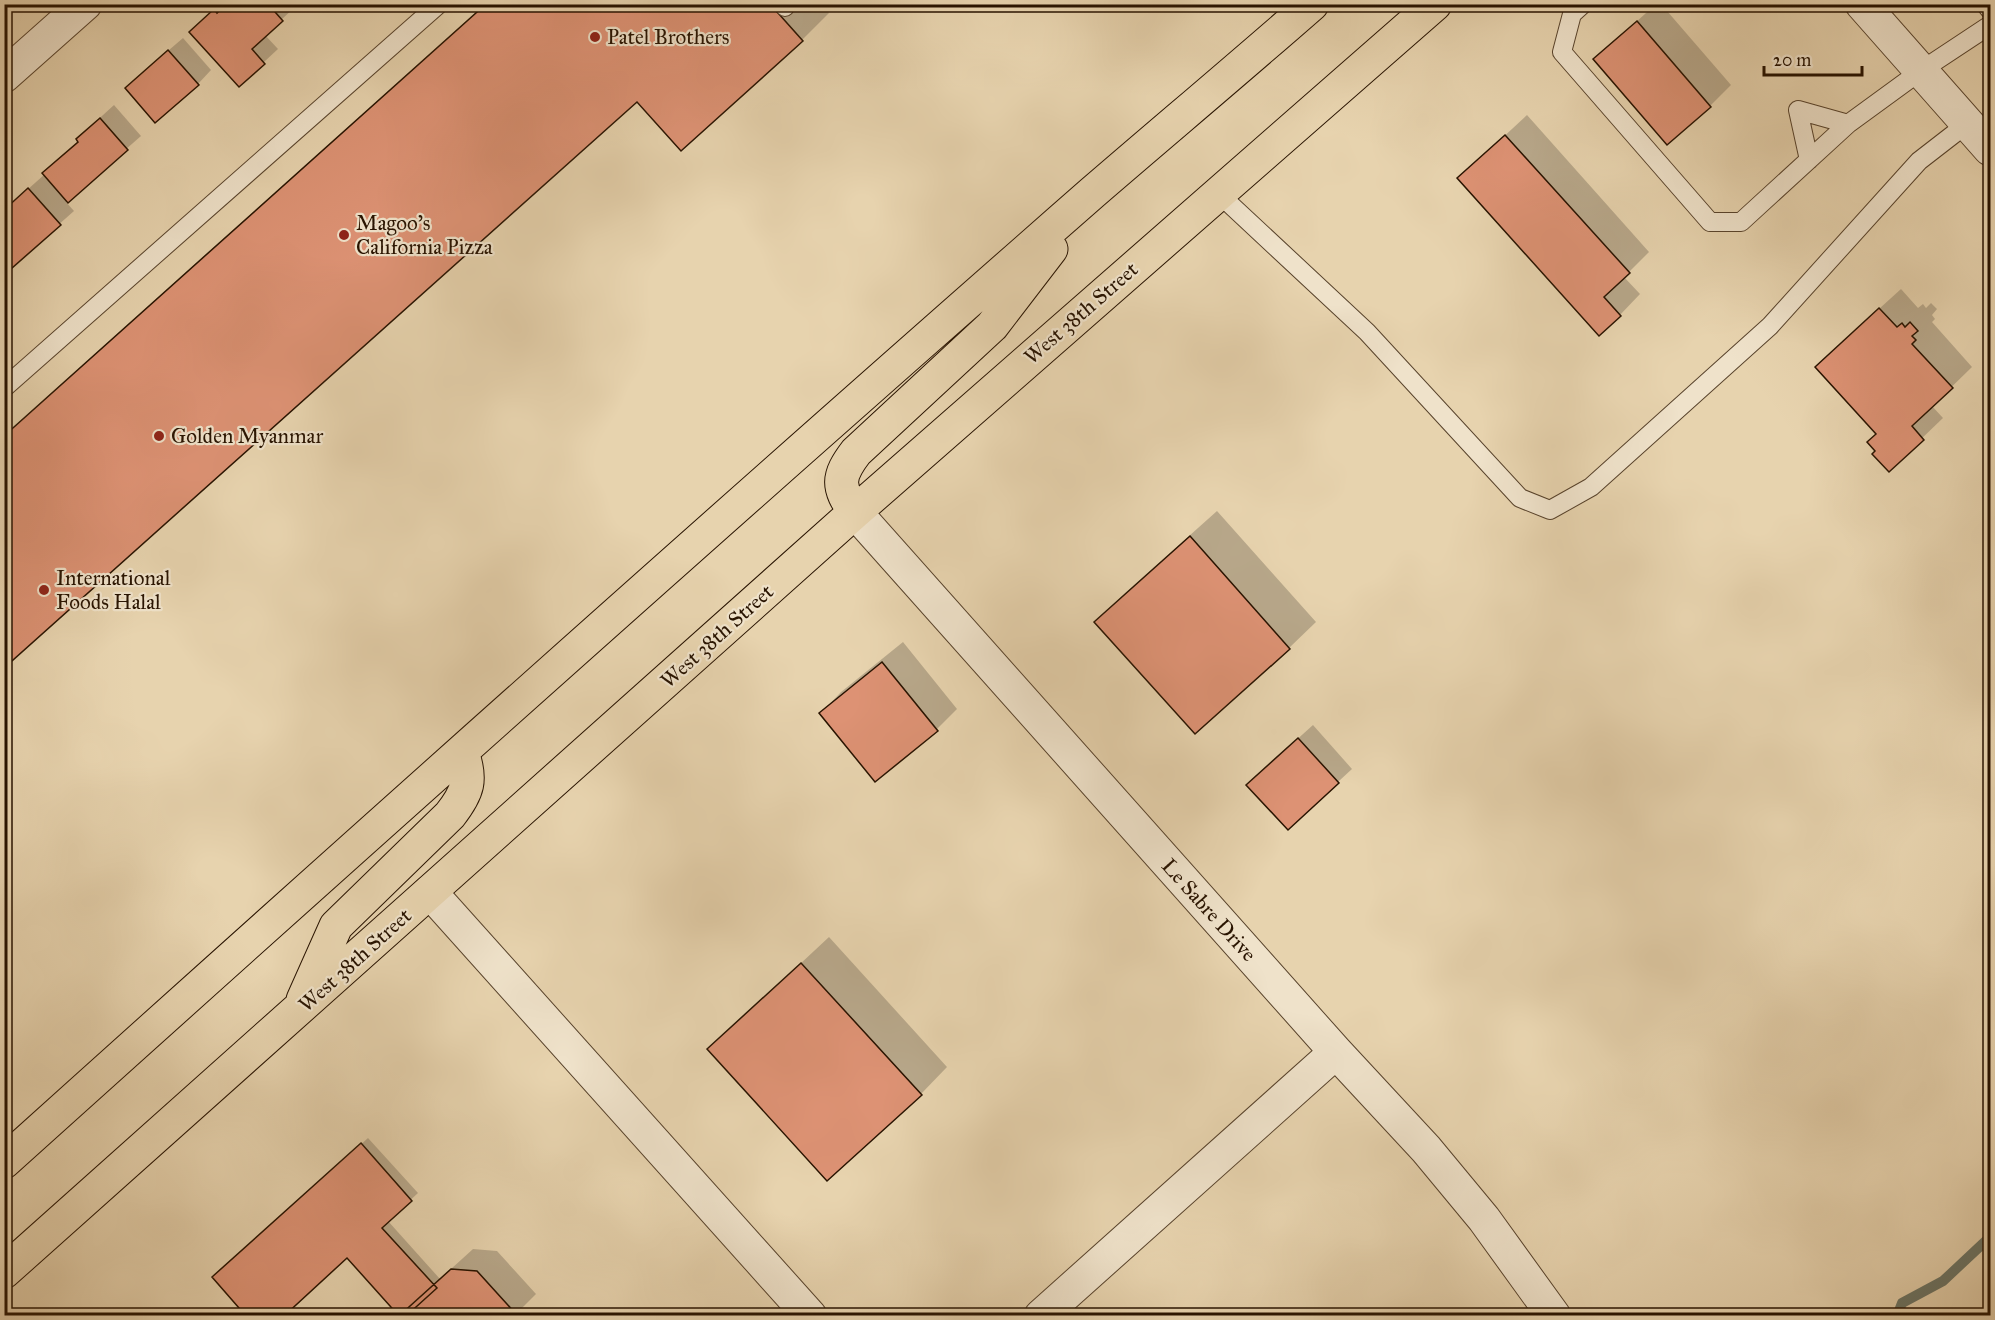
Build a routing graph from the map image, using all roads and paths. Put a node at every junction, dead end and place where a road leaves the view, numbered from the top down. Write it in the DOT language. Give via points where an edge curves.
graph roads {
  1 [pos="439,4"];
  2 [pos="1312,4"];
  3 [pos="1435,4"];
  4 [pos="1583,4"];
  5 [pos="1862,4"];
  6 [pos="1985,4"];
  7 [pos="79,7"];
  8 [pos="1990,10"];
  9 [pos="1990,25"];
  10 [pos="1922,70"];
  11 [pos="4,76"];
  12 [pos="1968,123"];
  13 [pos="1848,124"];
  14 [pos="1990,149"];
  15 [pos="1809,160"];
  16 [pos="1096,190"];
  17 [pos="1218,193"];
  18 [pos="4,388"];
  19 [pos="855,512"];
  20 [pos="462,752"];
  21 [pos="430,892"];
  22 [pos="298,1010"];
  23 [pos="1336,1052"];
  24 [pos="4,1162"];
  25 [pos="4,1272"];
  26 [pos="810,1316"];
  27 [pos="1041,1316"];
  28 [pos="1554,1316"];
  1 -- 18 [label="lane"];
  2 -- 16 [label="main road"];
  3 -- 17 [label="main road, West 38th Street"];
  4 -- 15 [label="lane" via="1572,14 1562,52 1710,222 1741,222"];
  5 -- 10 [label="street"];
  6 -- 8 [label="lane"];
  7 -- 11 [label="street"];
  9 -- 10 [label="lane"];
  10 -- 12 [label="street"];
  10 -- 13 [label="lane"];
  12 -- 14 [label="street"];
  12 -- 17 [label="lane" via="1919,161 1770,326 1591,487 1550,510 1520,498 1367,332"];
  13 -- 15 [label="lane"];
  13 -- 15 [label="lane" via="1798,110"];
  16 -- 19 [label="main road" via="992,326 844,467 842,490"];
  16 -- 20 [label="main road"];
  17 -- 19 [label="main road, West 38th Street"];
  19 -- 21 [label="main road, West 38th Street"];
  19 -- 23 [label="street, Le Sabre Drive"];
  20 -- 22 [label="main road" via="468,778 462,800 336,926"];
  20 -- 24 [label="main road"];
  21 -- 22 [label="main road, West 38th Street"];
  21 -- 26 [label="street"];
  22 -- 25 [label="main road, West 38th Street"];
  23 -- 27 [label="street"];
  23 -- 28 [label="street, Le Sabre Drive" via="1455,1183"];
}
